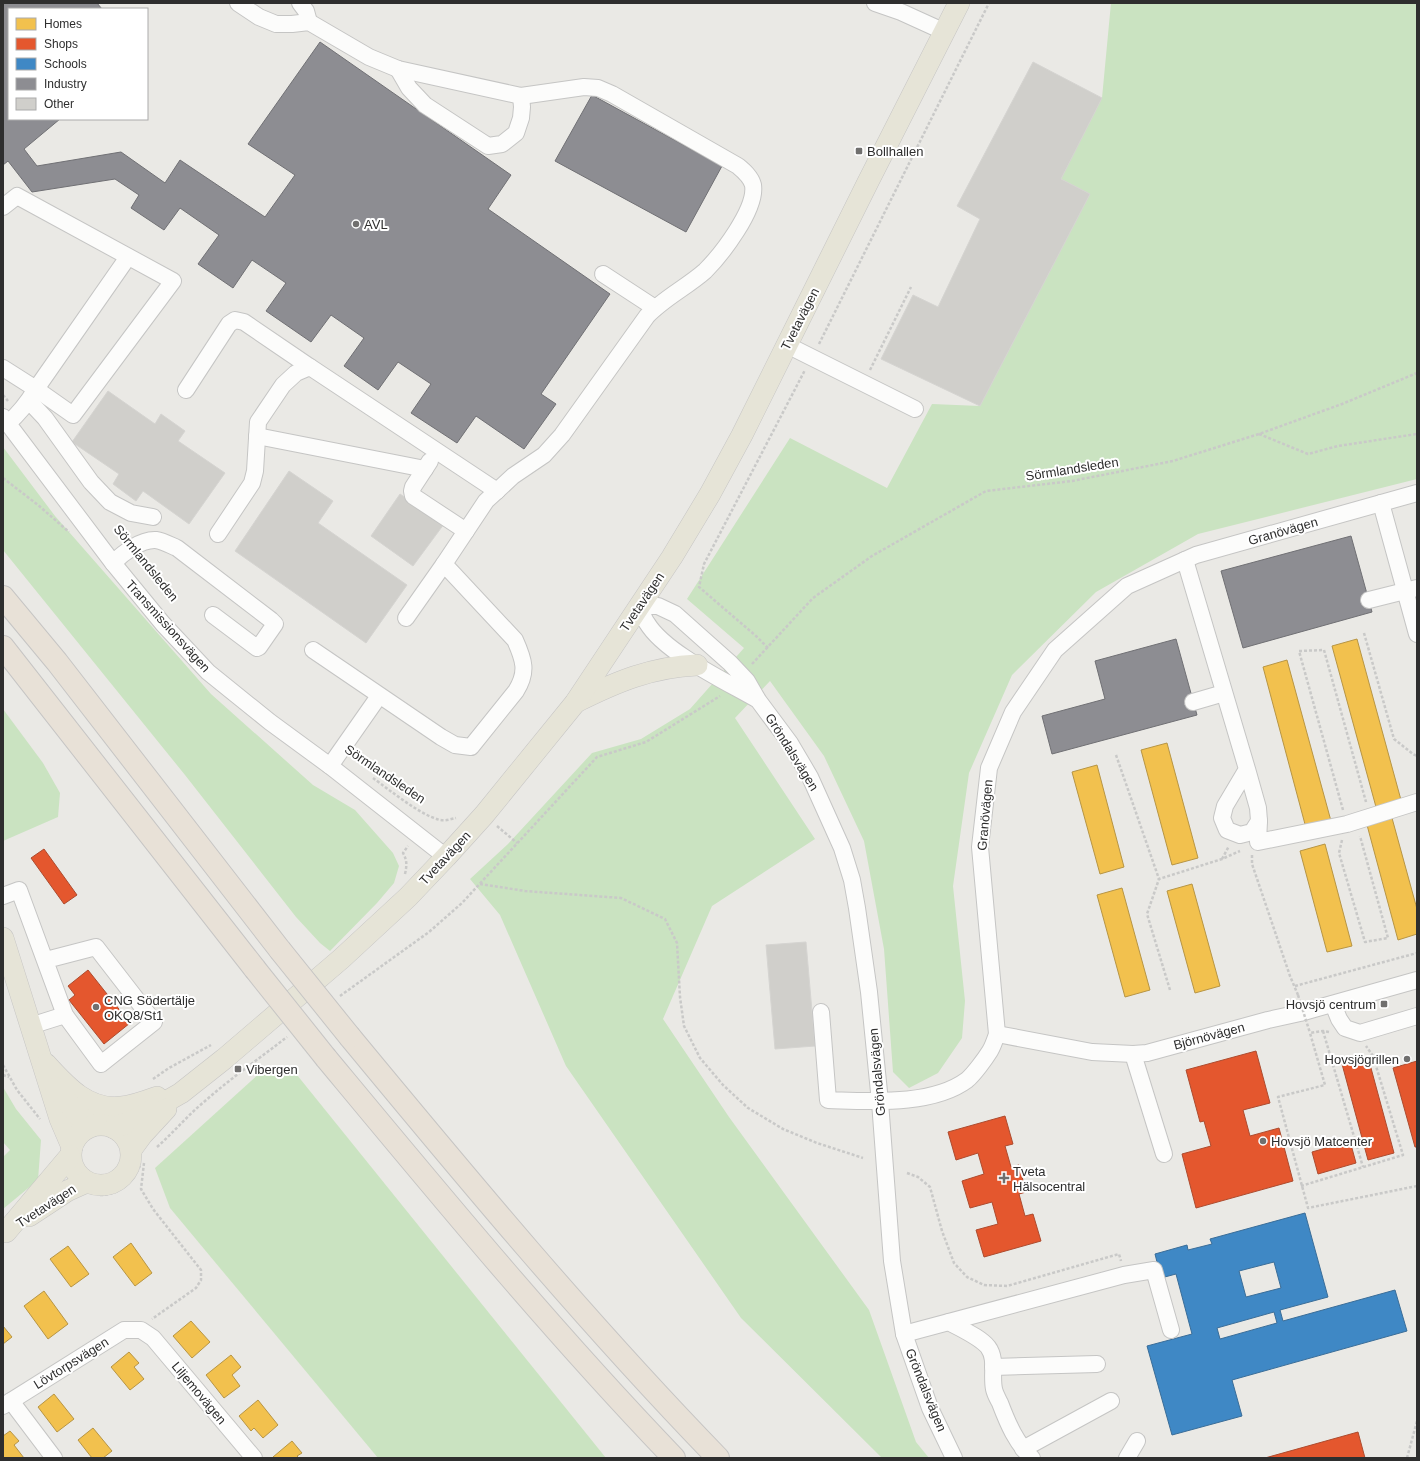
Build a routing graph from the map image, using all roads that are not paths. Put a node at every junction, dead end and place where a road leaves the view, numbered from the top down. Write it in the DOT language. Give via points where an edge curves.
graph roads {
  1 [pos="238,3"];
  2 [pos="300,3"];
  3 [pos="875,3"];
  4 [pos="959,3"];
  5 [pos="309,22"];
  6 [pos="945,32"];
  7 [pos="398,69"];
  8 [pos="521,96"];
  9 [pos="3,208"];
  10 [pos="128,256"];
  11 [pos="603,274"];
  12 [pos="655,308"];
  13 [pos="787,345"];
  14 [pos="310,367"];
  15 [pos="3,368"];
  16 [pos="186,390"];
  17 [pos="33,395"];
  18 [pos="915,408"];
  19 [pos="6,420"];
  20 [pos="257,436"];
  21 [pos="437,451"];
  22 [pos="425,469"];
  23 [pos="497,491"];
  24 [pos="1417,493"];
  25 [pos="1381,503"];
  26 [pos="153,517"];
  27 [pos="466,531"];
  28 [pos="218,534"];
  29 [pos="1185,560"];
  30 [pos="113,563"];
  31 [pos="444,564"];
  32 [pos="1411,590"];
  33 [pos="3,597"];
  34 [pos="1369,600"];
  35 [pos="640,606"];
  36 [pos="213,615"];
  37 [pos="406,618"];
  38 [pos="1417,634"];
  39 [pos="3,647"];
  40 [pos="313,650"];
  41 [pos="697,664"];
  42 [pos="1224,693"];
  43 [pos="379,696"];
  44 [pos="758,700"];
  45 [pos="1193,702"];
  46 [pos="575,703"];
  47 [pos="330,766"];
  48 [pos="1247,770"];
  49 [pos="1417,802"];
  50 [pos="1259,821"];
  51 [pos="446,856"];
  52 [pos="3,896"];
  53 [pos="3,938"];
  54 [pos="46,960"];
  55 [pos="1417,980"];
  56 [pos="1332,1004"];
  57 [pos="821,1012"];
  58 [pos="65,1015"];
  59 [pos="1417,1016"];
  60 [pos="30,1026"];
  61 [pos="997,1034"];
  62 [pos="1134,1054"];
  63 [pos="41,1059"];
  64 [pos="48,1079"];
  65 [pos="185,1090"];
  66 [pos="880,1102"];
  67 [pos="92,1126"];
  68 [pos="114,1128"];
  69 [pos="71,1151"];
  70 [pos="138,1154"];
  71 [pos="1164,1154"];
  72 [pos="92,1188"];
  73 [pos="4,1233"];
  74 [pos="950,1322"];
  75 [pos="141,1330"];
  76 [pos="1171,1330"];
  77 [pos="904,1334"];
  78 [pos="1097,1364"];
  79 [pos="993,1366"];
  80 [pos="1110,1401"];
  81 [pos="7,1404"];
  82 [pos="1137,1441"];
  83 [pos="1028,1454"];
  84 [pos="54,1458"];
  85 [pos="254,1458"];
  86 [pos="674,1458"];
  87 [pos="718,1458"];
  88 [pos="954,1458"];
  89 [pos="1127,1458"];
  1 -- 5 [label="street" via="259,17 276,24"];
  2 -- 5 [label="street"];
  3 -- 6 [label="street"];
  4 -- 6 [label="main road, Tvetavägen"];
  5 -- 7 [label="street" via="369,57"];
  6 -- 13 [label="main road, Tvetavägen"];
  7 -- 8 [label="street"];
  7 -- 8 [label="street" via="409,88 425,105 488,146 502,144 516,132 521,118"];
  8 -- 12 [label="street" via="584,87 598,88 746,172 753,184 751,202 728,244 704,272"];
  9 -- 10 [label="street" via="17,196"];
  10 -- 17 [label="street"];
  10 -- 17 [label="street" via="173,281 74,415"];
  11 -- 12 [label="street"];
  12 -- 23 [label="street" via="639,326 562,435 544,455 513,476"];
  13 -- 18 [label="street"];
  13 -- 35 [label="main road, Tvetavägen" via="710,494"];
  14 -- 16 [label="street" via="244,322 235,320 229,324"];
  14 -- 20 [label="street" via="296,373 284,385 258,422"];
  14 -- 21 [label="street"];
  15 -- 17 [label="street"];
  17 -- 19 [label="street" via="19,414"];
  17 -- 26 [label="street" via="44,418 91,482 110,502 130,513"];
  19 -- 30 [label="street, Transmissionsvägen"];
  20 -- 22 [label="street"];
  20 -- 28 [label="street" via="252,483"];
  21 -- 22 [label="street"];
  21 -- 23 [label="street"];
  22 -- 27 [label="street" via="413,487 413,496"];
  23 -- 27 [label="street" via="486,501"];
  24 -- 25 [label="street, Granövägen"];
  25 -- 29 [label="street, Granövägen"];
  25 -- 32 [label="street"];
  27 -- 31 [label="street"];
  29 -- 42 [label="street"];
  29 -- 61 [label="street, Granövägen" via="1127,586 1055,650 1013,712 989,768 980,846"];
  30 -- 36 [label="street" via="140,544 155,540 163,542 177,548 275,624 257,648"];
  30 -- 47 [label="street, Transmissionsvägen" via="163,624 208,672"];
  31 -- 37 [label="street"];
  31 -- 43 [label="street" via="515,640 524,668 521,682 470,747 455,745 441,738"];
  32 -- 34 [label="street"];
  32 -- 38 [label="street"];
  33 -- 87 [label="highway, bridge" via="57,662 280,950 471,1184 568,1296"];
  35 -- 41 [label="street, Gröndalsvägen" via="646,622 657,636"];
  35 -- 44 [label="street, Gröndalsvägen" via="658,606 675,614 730,662 747,681"];
  35 -- 46 [label="main road, Tvetavägen"];
  39 -- 86 [label="highway, bridge" via="326,1058 446,1203 569,1344"];
  40 -- 43 [label="street"];
  41 -- 44 [label="street, Gröndalsvägen"];
  41 -- 46 [label="main road" via="648,672 609,686"];
  42 -- 45 [label="street"];
  42 -- 48 [label="street"];
  43 -- 47 [label="street"];
  44 -- 66 [label="street, Gröndalsvägen" via="790,743 810,776 844,854 852,880 869,992"];
  46 -- 51 [label="main road, Tvetavägen" via="484,815"];
  47 -- 51 [label="street, Transmissionsvägen"];
  48 -- 50 [label="street" via="1258,808"];
  48 -- 50 [label="street" via="1225,806 1222,818 1227,830 1240,835 1252,832"];
  49 -- 50 [label="street" via="1358,821 1255,843"];
  51 -- 65 [label="main road, Tvetavägen" via="408,897 341,959"];
  52 -- 54 [label="street" via="19,890"];
  53 -- 60 [label="main road"];
  54 -- 58 [label="street"];
  54 -- 58 [label="street" via="96,947 154,1022 101,1064"];
  55 -- 56 [label="street, Björnövägen"];
  56 -- 59 [label="street" via="1345,1028 1360,1033"];
  56 -- 62 [label="street, Björnövägen" via="1147,1053"];
  57 -- 66 [label="street, Granövägen" via="828,1100"];
  58 -- 60 [label="street"];
  60 -- 63 [label="main road"];
  61 -- 62 [label="street, Björnövägen" via="1092,1052"];
  61 -- 66 [label="street, Granövägen" via="991,1050 969,1079 953,1089 929,1096"];
  62 -- 71 [label="street"];
  63 -- 64 [label="main road"];
  63 -- 65 [label="main road" via="79,1096 92,1104 105,1107 122,1107"];
  64 -- 67 [label="main road" via="79,1116"];
  64 -- 69 [label="main road"];
  65 -- 68 [label="main road, Tvetavägen" via="132,1121"];
  65 -- 70 [label="main road, Tvetavägen" via="142,1135"];
  66 -- 77 [label="street, Gröndalsvägen" via="892,1261"];
  67 -- 68 [label="main road" via="104,1125"];
  67 -- 69 [label="main road" via="77,1136"];
  68 -- 70 [label="main road"];
  69 -- 72 [label="main road" via="73,1169"];
  69 -- 73 [label="main road, Tvetavägen"];
  70 -- 72 [label="main road" via="119,1180 103,1186 92,1184"];
  72 -- 73 [label="main road, Tvetavägen" via="66,1191"];
  74 -- 76 [label="street" via="1124,1275 1154,1270"];
  74 -- 77 [label="street"];
  74 -- 79 [label="street" via="989,1348"];
  75 -- 81 [label="street, Lövtorpsvägen" via="124,1330"];
  75 -- 85 [label="street, Liljemovägen" via="153,1338"];
  77 -- 88 [label="street, Gröndalsvägen" via="930,1408"];
  78 -- 79 [label="street"];
  79 -- 83 [label="street" via="994,1389 1006,1419"];
  80 -- 83 [label="street"];
  81 -- 84 [label="street"];
  82 -- 89 [label="street"];
}
